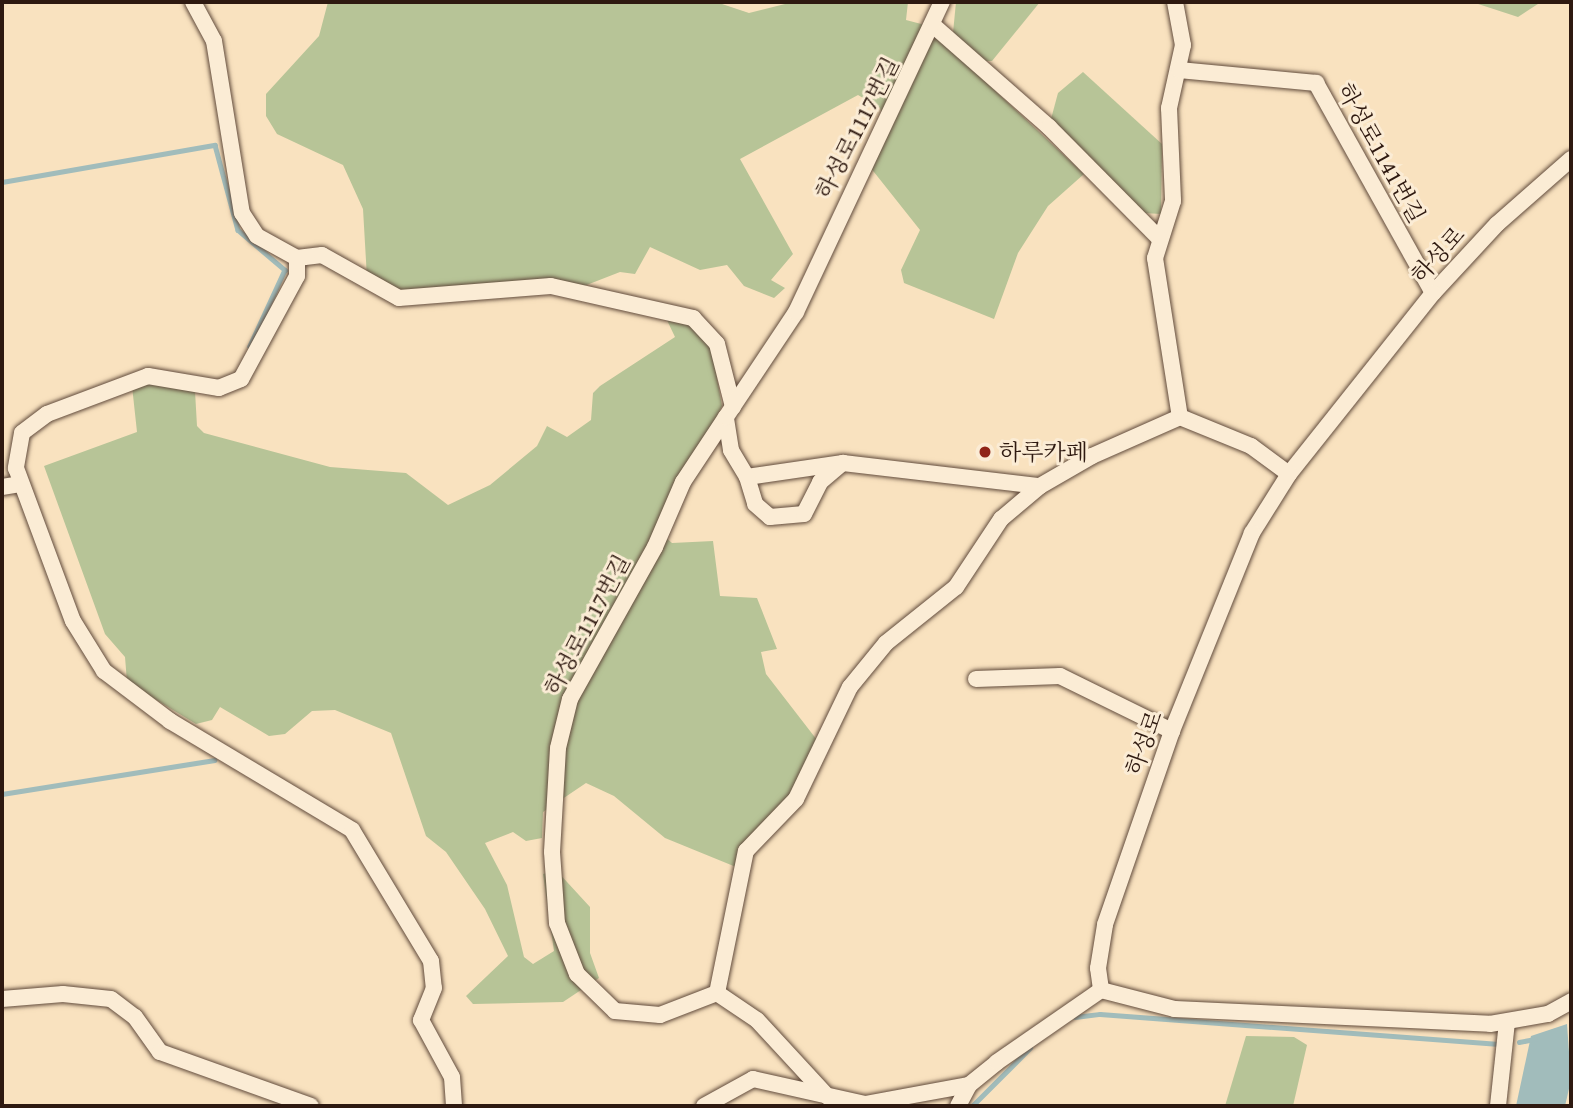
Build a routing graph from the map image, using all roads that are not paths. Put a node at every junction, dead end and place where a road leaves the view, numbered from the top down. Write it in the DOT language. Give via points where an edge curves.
graph roads {
  1 [pos="193,2"];
  2 [pos="942,2"];
  3 [pos="1175,2"];
  4 [pos="934,26"];
  5 [pos="1178,70"];
  6 [pos="1571,159"];
  7 [pos="1158,237"];
  8 [pos="297,258"];
  9 [pos="1433,293"];
  10 [pos="729,412"];
  11 [pos="1180,417"];
  12 [pos="843,463"];
  13 [pos="1289,474"];
  14 [pos="747,477"];
  15 [pos="20,484"];
  16 [pos="1040,486"];
  17 [pos="2,487"];
  18 [pos="976,679"];
  19 [pos="1172,731"];
  20 [pos="1101,990"];
  21 [pos="716,993"];
  22 [pos="2,999"];
  23 [pos="1571,1001"];
  24 [pos="1507,1022"];
  25 [pos="969,1085"];
  26 [pos="829,1098"];
  27 [pos="311,1106"];
  28 [pos="454,1106"];
  29 [pos="704,1106"];
  30 [pos="958,1106"];
  31 [pos="1497,1106"];
  1 -- 8 [label="street" via="214,41 242,213 257,236"];
  2 -- 4 [label="street, 하성로1117번길"];
  3 -- 5 [label="street" via="1183,31"];
  4 -- 7 [label="street" via="1049,127"];
  4 -- 10 [label="street, 하성로1117번길" via="796,312"];
  5 -- 7 [label="street" via="1169,108 1173,201"];
  5 -- 9 [label="street, 하성로1141번길" via="1315,83"];
  6 -- 9 [label="street, 하성로" via="1497,225"];
  7 -- 11 [label="street" via="1156,288"];
  8 -- 10 [label="street" via="322,255 399,298 551,286 693,318 717,344"];
  8 -- 15 [label="street" via="297,276 241,379 219,388 148,376 47,414 16,446"];
  9 -- 13 [label="street, 하성로"];
  10 -- 14 [label="street" via="731,450"];
  10 -- 21 [label="street, 하성로1117번길" via="683,482 655,547 570,699 558,748 552,852 564,948 595,996 615,1011 646,1017"];
  11 -- 13 [label="street" via="1251,446"];
  11 -- 16 [label="street"];
  12 -- 14 [label="street"];
  12 -- 14 [label="street" via="820,482 804,513 785,517 760,512"];
  12 -- 16 [label="street"];
  13 -- 19 [label="street, 하성로" via="1236,562"];
  15 -- 17 [label="street"];
  15 -- 28 [label="street" via="74,621 104,671 170,721 352,830 431,961 434,988 421,1020 452,1077"];
  16 -- 21 [label="street" via="985,537 956,587 886,643 850,687 796,799 746,851"];
  18 -- 19 [label="street" via="1060,676"];
  19 -- 20 [label="street, 하성로" via="1105,925"];
  20 -- 24 [label="street" via="1175,1009"];
  20 -- 25 [label="street" via="1049,1020"];
  21 -- 26 [label="street" via="757,1020"];
  22 -- 27 [label="street" via="63,994 111,999 135,1017 160,1052"];
  23 -- 24 [label="street" via="1548,1014"];
  24 -- 31 [label="street"];
  25 -- 26 [label="street" via="892,1102"];
  25 -- 30 [label="street"];
  26 -- 29 [label="street" via="753,1079"];
}
